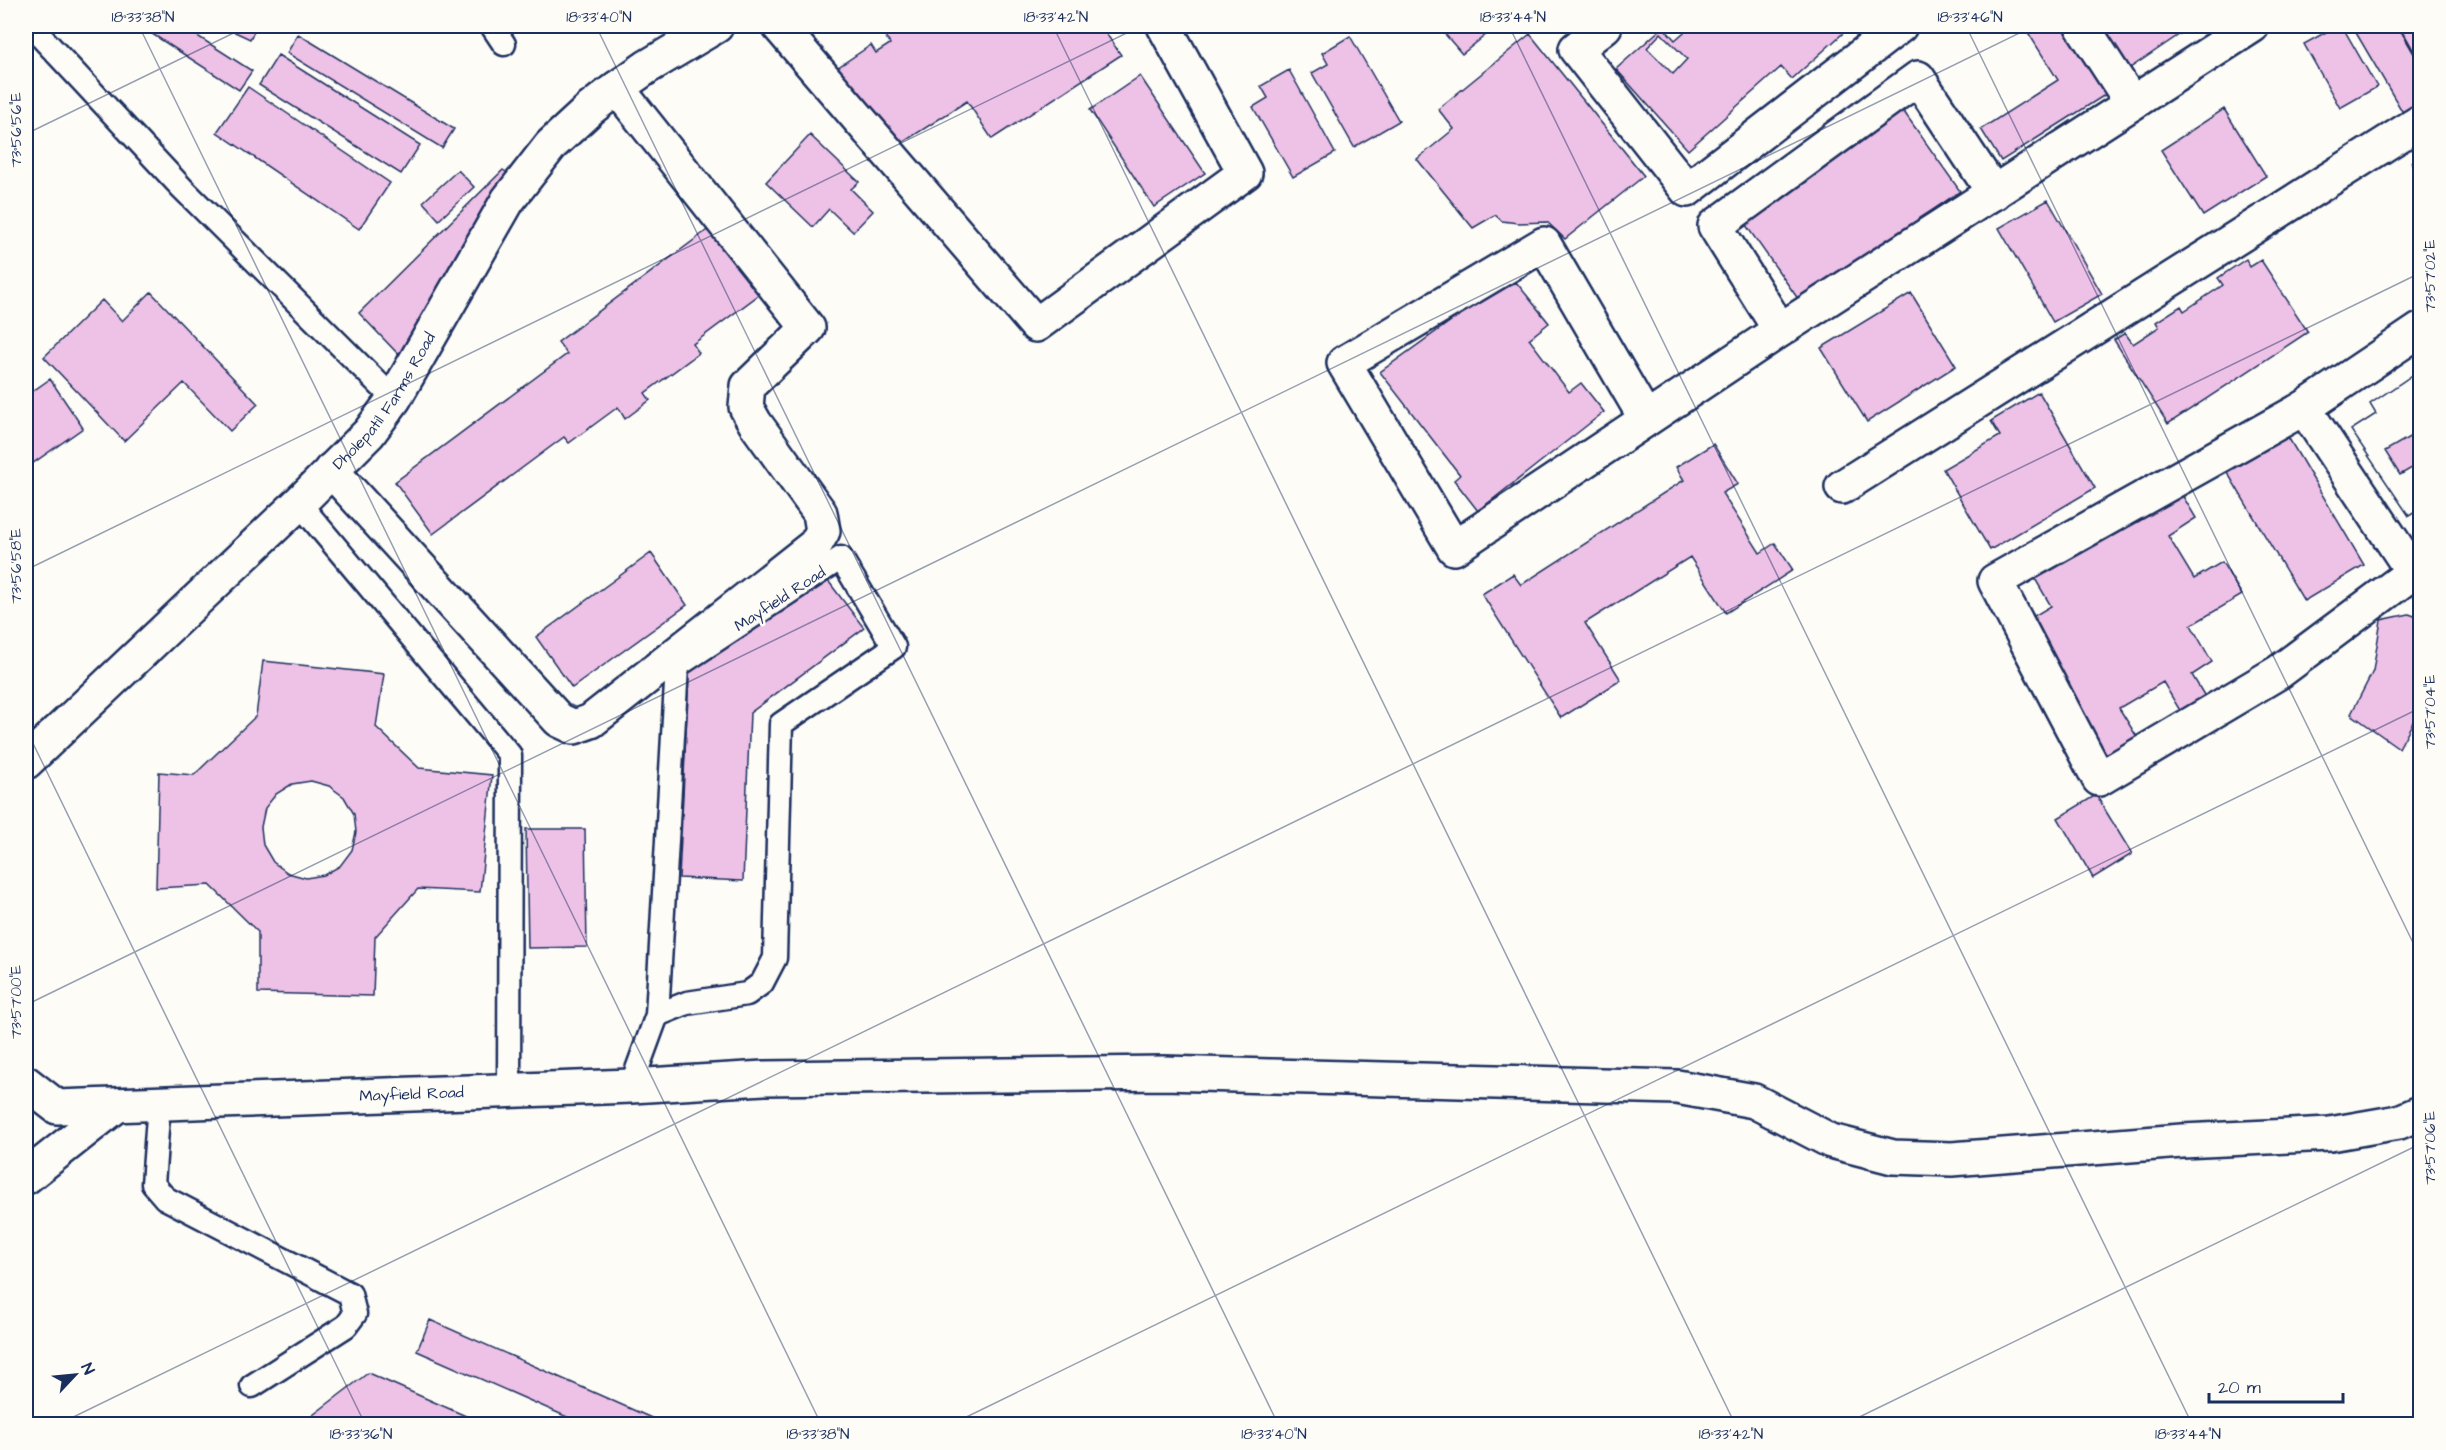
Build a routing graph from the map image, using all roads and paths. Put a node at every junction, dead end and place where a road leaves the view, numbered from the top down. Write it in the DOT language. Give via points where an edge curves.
graph roads {
  1 [pos="31,26"];
  2 [pos="716,26"];
  3 [pos="779,26"];
  4 [pos="1164,26"];
  5 [pos="1605,26"];
  6 [pos="1900,26"];
  7 [pos="2082,26"];
  8 [pos="2252,26"];
  9 [pos="617,88"];
  10 [pos="2132,103"];
  11 [pos="2421,122"];
  12 [pos="1994,193"];
  13 [pos="1780,330"];
  14 [pos="2421,330"];
  15 [pos="394,399"];
  16 [pos="2304,408"];
  17 [pos="1646,419"];
  18 [pos="331,470"];
  19 [pos="1842,487"];
  20 [pos="299,502"];
  21 [pos="2417,569"];
  22 [pos="26,762"];
  23 [pos="657,1015"];
  24 [pos="26,1083"];
  25 [pos="631,1086"];
  26 [pos="509,1091"];
  27 [pos="159,1103"];
  28 [pos="117,1105"];
  29 [pos="2421,1113"];
  30 [pos="26,1177"];
  31 [pos="252,1386"];
  1 -- 15 [label="lane" via="182,188"];
  2 -- 9 [label="street, Dholepatil Farms Road"];
  3 -- 4 [label="street" via="1036,325 1245,172"];
  5 -- 6 [label="street" via="1576,49 1687,190"];
  7 -- 10 [label="street"];
  8 -- 10 [label="street"];
  9 -- 15 [label="street, Dholepatil Farms Road" via="551,145 508,200"];
  9 -- 18 [label="street" via="808,328 748,386 746,407 820,513 824,531 815,545 591,721 574,727 559,720"];
  10 -- 12 [label="street"];
  11 -- 19 [label="street"];
  12 -- 13 [label="street"];
  12 -- 13 [label="street" via="1918,78 1715,226"];
  13 -- 17 [label="street"];
  14 -- 16 [label="street"];
  15 -- 18 [label="street, Dholepatil Farms Road" via="369,433"];
  16 -- 21 [label="street"];
  16 -- 21 [label="street" via="1995,581 2099,779 2279,672"];
  17 -- 17 [label="street" via="1454,548 1344,363 1544,244"];
  18 -- 20 [label="street, Dholepatil Farms Road"];
  20 -- 22 [label="street, Dholepatil Farms Road"];
  20 -- 26 [label="lane" via="510,755"];
  23 -- 23 [label="lane, Mayfield Road" via="687,1003 747,993 762,983 775,958 781,724 894,647 841,558 677,666"];
  23 -- 25 [label="lane, Mayfield Road"];
  24 -- 28 [label="street, Mayfield Road" via="57,1107"];
  25 -- 26 [label="street, Mayfield Road"];
  25 -- 29 [label="street" via="764,1078 1164,1072 1677,1087 1754,1101 1831,1141 1893,1157 1952,1159 2330,1134 2399,1122"];
  26 -- 27 [label="street, Mayfield Road"];
  27 -- 28 [label="street, Mayfield Road"];
  27 -- 31 [label="lane" via="153,1184 165,1198 350,1294 355,1314 346,1326"];
  28 -- 30 [label="street"];
}
